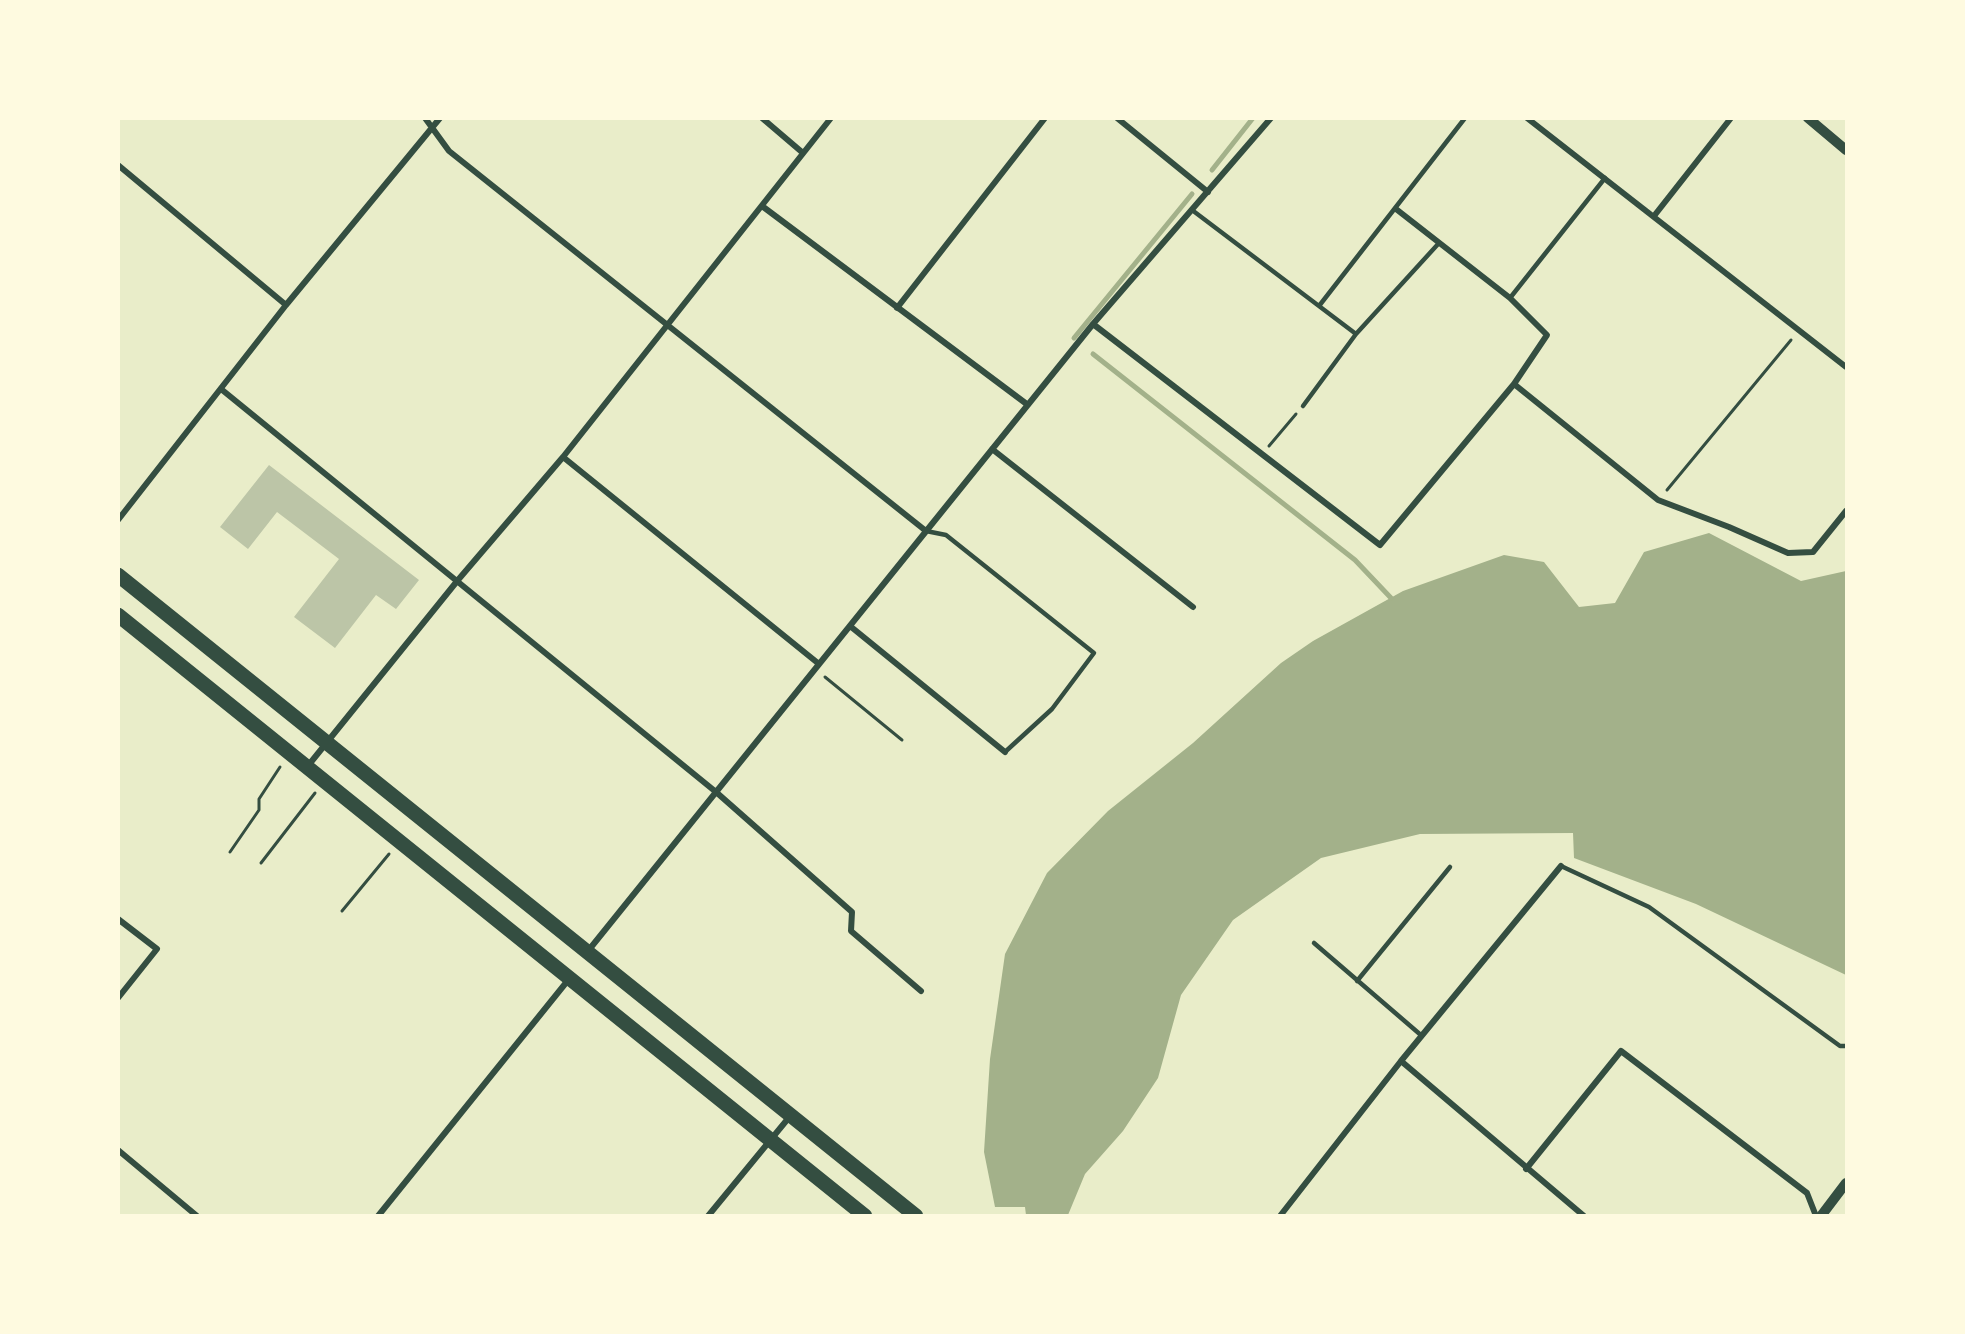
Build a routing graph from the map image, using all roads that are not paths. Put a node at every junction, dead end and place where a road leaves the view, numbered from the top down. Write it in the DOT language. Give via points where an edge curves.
graph roads {
  1 [pos="425,118"];
  2 [pos="440,118"];
  3 [pos="762,118"];
  4 [pos="831,118"];
  5 [pos="1045,118"];
  6 [pos="1117,118"];
  7 [pos="1271,118"];
  8 [pos="1465,118"];
  9 [pos="1527,118"];
  10 [pos="1731,118"];
  11 [pos="1808,118"];
  12 [pos="433,128"];
  13 [pos="1846,150"];
  14 [pos="803,153"];
  15 [pos="118,165"];
  16 [pos="1605,178"];
  17 [pos="1208,192"];
  18 [pos="762,206"];
  19 [pos="1396,209"];
  20 [pos="1192,210"];
  21 [pos="1654,216"];
  22 [pos="1439,243"];
  23 [pos="1510,298"];
  24 [pos="286,304"];
  25 [pos="1319,306"];
  26 [pos="897,308"];
  27 [pos="1093,324"];
  28 [pos="665,325"];
  29 [pos="1356,334"];
  30 [pos="1846,367"];
  31 [pos="1514,384"];
  32 [pos="220,389"];
  33 [pos="1029,405"];
  34 [pos="1303,406"];
  35 [pos="992,449"];
  36 [pos="563,457"];
  37 [pos="1846,511"];
  38 [pos="118,520"];
  39 [pos="926,531"];
  40 [pos="118,575"];
  41 [pos="458,580"];
  42 [pos="1193,607"];
  43 [pos="118,615"];
  44 [pos="850,626"];
  45 [pos="819,664"];
  46 [pos="327,742"];
  47 [pos="1005,752"];
  48 [pos="308,767"];
  49 [pos="716,792"];
  50 [pos="1561,866"];
  51 [pos="1450,867"];
  52 [pos="118,919"];
  53 [pos="1314,943"];
  54 [pos="588,951"];
  55 [pos="571,977"];
  56 [pos="1357,981"];
  57 [pos="921,991"];
  58 [pos="118,998"];
  59 [pos="1422,1036"];
  60 [pos="1846,1046"];
  61 [pos="1401,1061"];
  62 [pos="792,1115"];
  63 [pos="771,1139"];
  64 [pos="118,1150"];
  65 [pos="1526,1168"];
  66 [pos="1846,1183"];
  67 [pos="197,1215"];
  68 [pos="378,1215"];
  69 [pos="708,1215"];
  70 [pos="865,1215"];
  71 [pos="916,1215"];
  72 [pos="1280,1215"];
  73 [pos="1584,1215"];
  74 [pos="1816,1215"];
  75 [pos="1821,1215"];
  1 -- 12 [label="street"];
  2 -- 12 [label="street"];
  3 -- 14 [label="street"];
  4 -- 14 [label="street"];
  5 -- 26 [label="street"];
  6 -- 17 [label="street"];
  7 -- 17 [label="street"];
  8 -- 19 [label="lane"];
  9 -- 16 [label="street"];
  10 -- 21 [label="street"];
  11 -- 13 [label="street"];
  12 -- 24 [label="street"];
  12 -- 28 [label="street" via="449,151"];
  14 -- 18 [label="street"];
  15 -- 24 [label="street"];
  16 -- 21 [label="street"];
  16 -- 23 [label="lane"];
  17 -- 20 [label="street"];
  18 -- 26 [label="street"];
  18 -- 28 [label="street"];
  19 -- 22 [label="street"];
  19 -- 25 [label="lane"];
  20 -- 25 [label="lane"];
  20 -- 27 [label="street"];
  21 -- 30 [label="street"];
  22 -- 23 [label="street"];
  22 -- 29 [label="lane"];
  23 -- 31 [label="street" via="1547,335"];
  24 -- 32 [label="street"];
  25 -- 29 [label="lane"];
  26 -- 33 [label="street"];
  27 -- 31 [label="street" via="1380,545"];
  27 -- 33 [label="street"];
  28 -- 36 [label="street"];
  28 -- 39 [label="street"];
  29 -- 34 [label="lane"];
  31 -- 37 [label="street" via="1658,500 1788,553 1813,552"];
  32 -- 38 [label="street"];
  32 -- 41 [label="street"];
  33 -- 35 [label="street"];
  35 -- 39 [label="street"];
  35 -- 42 [label="street"];
  36 -- 41 [label="street"];
  36 -- 45 [label="street"];
  39 -- 44 [label="street"];
  39 -- 47 [label="lane" via="946,535 1094,652 1052,709"];
  40 -- 46 [label="main road"];
  41 -- 46 [label="street"];
  41 -- 49 [label="street"];
  43 -- 48 [label="main road"];
  44 -- 45 [label="street"];
  44 -- 47 [label="street"];
  45 -- 49 [label="street"];
  46 -- 48 [label="street"];
  46 -- 54 [label="main road"];
  48 -- 55 [label="main road"];
  49 -- 54 [label="street"];
  49 -- 57 [label="street" via="852,912 851,930"];
  50 -- 59 [label="street"];
  50 -- 60 [label="lane" via="1649,907 1839,1046"];
  51 -- 56 [label="lane"];
  52 -- 58 [label="street" via="157,949"];
  53 -- 56 [label="lane"];
  54 -- 62 [label="main road"];
  55 -- 63 [label="main road"];
  55 -- 68 [label="street"];
  56 -- 59 [label="lane"];
  59 -- 61 [label="street"];
  61 -- 65 [label="street"];
  61 -- 72 [label="street"];
  62 -- 63 [label="street"];
  62 -- 71 [label="main road"];
  63 -- 69 [label="street"];
  63 -- 70 [label="main road"];
  64 -- 67 [label="street"];
  65 -- 73 [label="street"];
  65 -- 74 [label="street" via="1622,1051 1807,1193"];
  66 -- 75 [label="street"];
}
